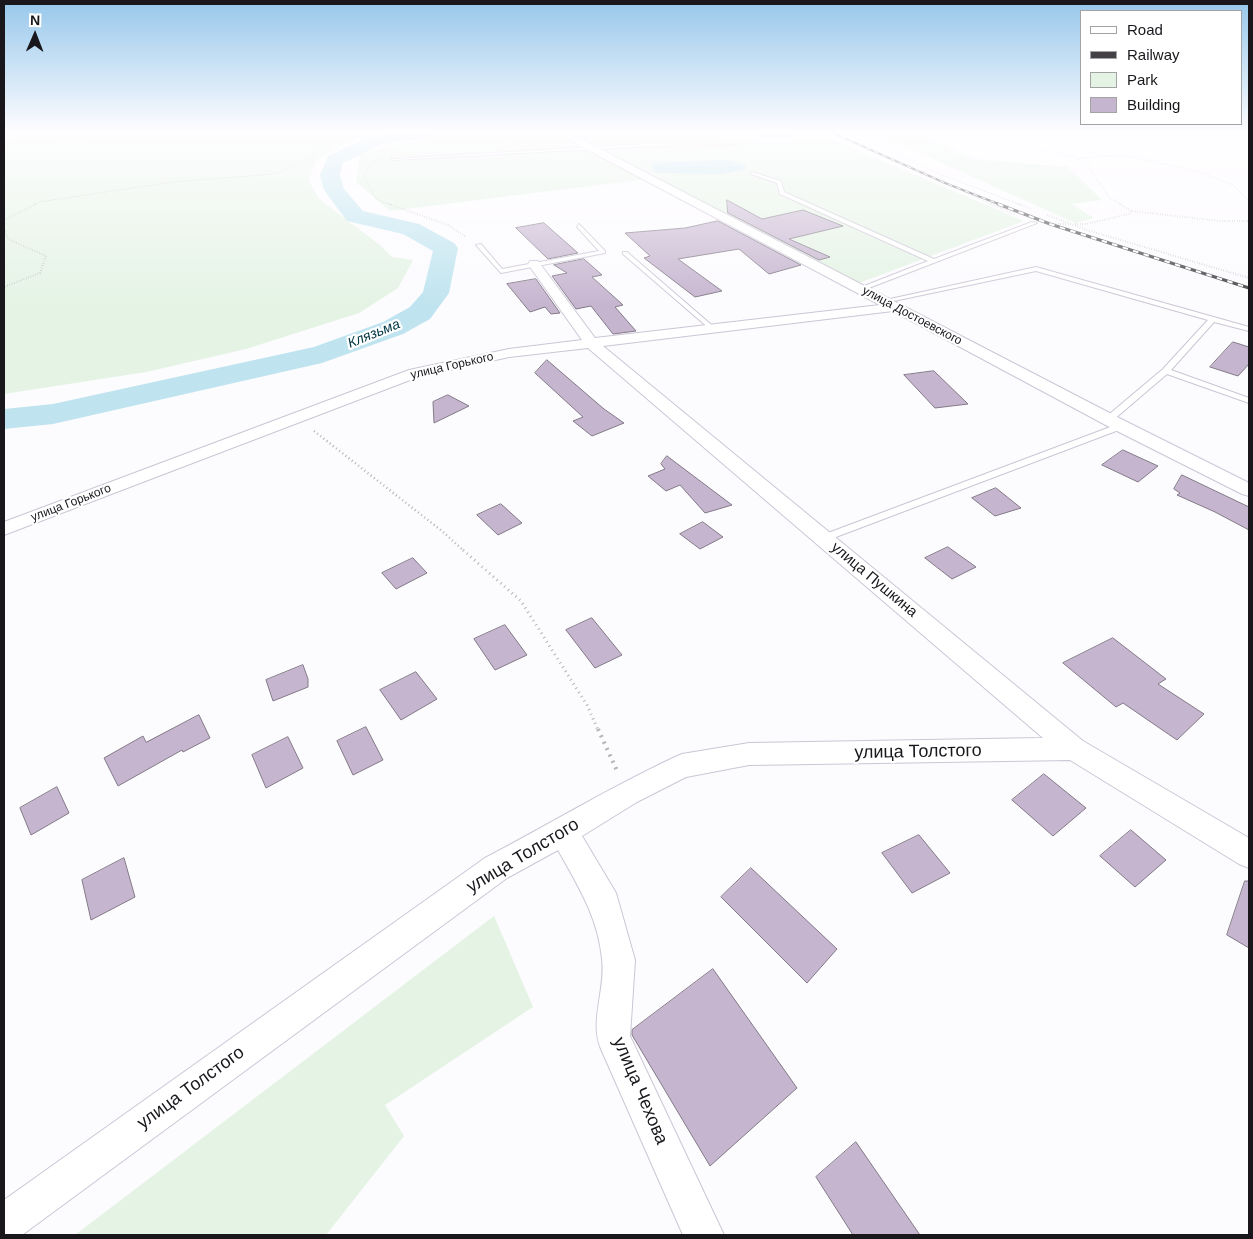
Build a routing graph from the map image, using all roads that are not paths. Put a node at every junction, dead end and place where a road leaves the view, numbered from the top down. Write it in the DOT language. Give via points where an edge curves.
graph roads {
  1 [pos="672,191"];
  2 [pos="781,191"];
  3 [pos="1034,223"];
  4 [pos="579,226"];
  5 [pos="479,245"];
  6 [pos="625,253"];
  7 [pos="933,261"];
  8 [pos="534,264"];
  9 [pos="861,289"];
  10 [pos="890,304"];
  11 [pos="1213,319"];
  12 [pos="713,329"];
  13 [pos="1249,329"];
  14 [pos="592,344"];
  15 [pos="1166,371"];
  16 [pos="1249,401"];
  17 [pos="1115,422"];
  18 [pos="1249,490"];
  19 [pos="4,529"];
  20 [pos="824,538"];
  21 [pos="1074,749"];
  22 [pos="564,832"];
  23 [pos="1249,854"];
  24 [pos="4,1224"];
  25 [pos="704,1235"];
  1 -- 9 [label="street, улица Достоевского"];
  2 -- 7 [label="lane"];
  3 -- 7 [label="lane"];
  4 -- 8 [label="lane" via="603,252"];
  5 -- 8 [label="lane" via="501,271"];
  6 -- 12 [label="lane"];
  7 -- 9 [label="lane"];
  8 -- 14 [label="street, улица Пушкина"];
  9 -- 10 [label="street, улица Достоевского"];
  10 -- 11 [label="lane" via="1036,269"];
  10 -- 12 [label="street, улица Горького"];
  10 -- 17 [label="street, улица Достоевского"];
  11 -- 13 [label="lane"];
  11 -- 15 [label="lane"];
  12 -- 14 [label="street, улица Горького"];
  14 -- 19 [label="street, улица Горького" via="509,353 414,373"];
  14 -- 20 [label="street, улица Пушкина"];
  15 -- 16 [label="lane"];
  15 -- 17 [label="lane"];
  17 -- 18 [label="street, улица Достоевского"];
  17 -- 20 [label="lane"];
  20 -- 21 [label="street, улица Пушкина"];
  21 -- 22 [label="street, улица Толстого" via="749,754 682,766 628,793"];
  21 -- 23 [label="street, улица Пушкина"];
  22 -- 24 [label="street, улица Толстого" via="496,868"];
  22 -- 25 [label="street, улица Чехова" via="605,904 619,960 613,1037"];
}
